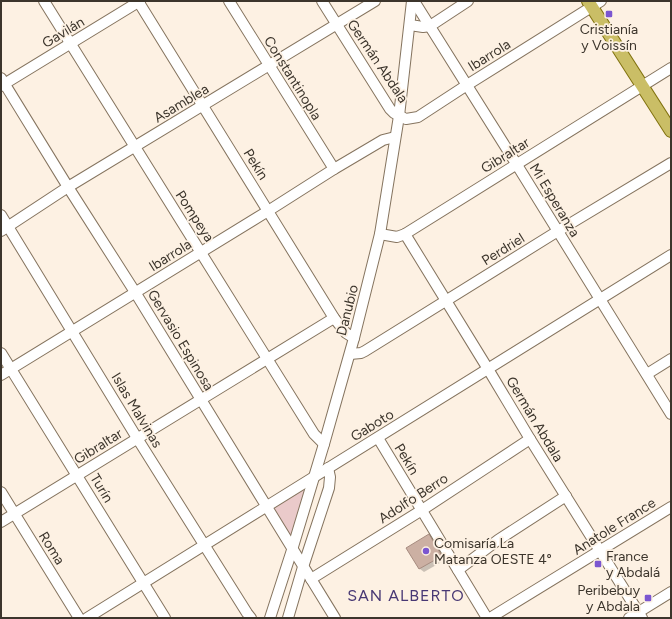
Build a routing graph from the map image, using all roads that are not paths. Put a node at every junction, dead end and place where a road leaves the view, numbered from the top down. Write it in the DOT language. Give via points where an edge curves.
graph roads {
  1 [pos="44,1"];
  2 [pos="139,1"];
  3 [pos="229,1"];
  4 [pos="322,1"];
  5 [pos="376,1"];
  6 [pos="413,1"];
  7 [pos="468,1"];
  8 [pos="594,3"];
  9 [pos="337,25"];
  10 [pos="410,25"];
  11 [pos="430,26"];
  12 [pos="71,44"];
  13 [pos="269,66"];
  14 [pos="671,68"];
  15 [pos="2,83"];
  16 [pos="467,85"];
  17 [pos="642,86"];
  18 [pos="204,106"];
  19 [pos="399,116"];
  20 [pos="671,131"];
  21 [pos="395,137"];
  22 [pos="134,147"];
  23 [pos="671,163"];
  24 [pos="517,165"];
  25 [pos="334,169"];
  26 [pos="68,187"];
  27 [pos="268,211"];
  28 [pos="1,215"];
  29 [pos="5,229"];
  30 [pos="558,232"];
  31 [pos="380,234"];
  32 [pos="405,234"];
  33 [pos="201,252"];
  34 [pos="671,255"];
  35 [pos="135,292"];
  36 [pos="601,299"];
  37 [pos="446,301"];
  38 [pos="334,318"];
  39 [pos="72,331"];
  40 [pos="354,338"];
  41 [pos="1,353"];
  42 [pos="350,354"];
  43 [pos="266,359"];
  44 [pos="671,359"];
  45 [pos="11,369"];
  46 [pos="488,369"];
  47 [pos="647,374"];
  48 [pos="1,375"];
  49 [pos="200,400"];
  50 [pos="671,414"];
  51 [pos="137,438"];
  52 [pos="378,438"];
  53 [pos="530,439"];
  54 [pos="324,444"];
  55 [pos="328,468"];
  56 [pos="78,476"];
  57 [pos="315,476"];
  58 [pos="1,492"];
  59 [pos="566,496"];
  60 [pos="267,507"];
  61 [pos="671,507"];
  62 [pos="422,510"];
  63 [pos="14,514"];
  64 [pos="1,522"];
  65 [pos="204,545"];
  66 [pos="292,550"];
  67 [pos="601,550"];
  68 [pos="303,567"];
  69 [pos="458,570"];
  70 [pos="311,579"];
  71 [pos="143,582"];
  72 [pos="671,592"];
  73 [pos="640,615"];
  74 [pos="79,618"];
  75 [pos="87,618"];
  76 [pos="165,618"];
  77 [pos="251,618"];
  78 [pos="270,618"];
  79 [pos="288,618"];
  80 [pos="335,618"];
  81 [pos="487,618"];
  82 [pos="490,618"];
  83 [pos="629,618"];
  1 -- 12 [label="street, Pompeya"];
  2 -- 12 [label="street, Gavilán"];
  2 -- 18 [label="street, Pekín"];
  3 -- 13 [label="street, Constantinopla"];
  4 -- 9 [label="street, Germán Abdala"];
  5 -- 9 [label="street, Asamblea"];
  6 -- 10 [label="street, Danubio"];
  6 -- 11 [label="street, Mi Esperanza"];
  7 -- 11 [label="street"];
  8 -- 16 [label="street, Ibarrola"];
  8 -- 17 [label="main road"];
  9 -- 13 [label="street, Asamblea"];
  9 -- 19 [label="street, Germán Abdala" via="390,109"];
  10 -- 11 [label="street"];
  10 -- 19 [label="street, Danubio"];
  11 -- 16 [label="street, Mi Esperanza"];
  12 -- 15 [label="street, Gavilán"];
  12 -- 22 [label="street, Pompeya"];
  13 -- 18 [label="street, Asamblea"];
  13 -- 25 [label="street, Constantinopla"];
  14 -- 17 [label="street, Gibraltar"];
  15 -- 26 [label="street, Gervasio Espinosa"];
  16 -- 19 [label="street, Ibarrola" via="418,117 406,119"];
  16 -- 24 [label="street, Mi Esperanza"];
  17 -- 20 [label="main road"];
  17 -- 24 [label="street, Gibraltar"];
  18 -- 22 [label="street, Asamblea"];
  18 -- 27 [label="street, Pekín"];
  19 -- 21 [label="street, Danubio"];
  21 -- 25 [label="street, Ibarrola" via="382,140"];
  21 -- 31 [label="street, Danubio"];
  22 -- 26 [label="street, Asamblea"];
  22 -- 33 [label="street, Pompeya"];
  23 -- 30 [label="street, Perdriel"];
  24 -- 30 [label="street, Mi Esperanza"];
  24 -- 32 [label="street, Gibraltar"];
  25 -- 27 [label="street, Ibarrola"];
  26 -- 29 [label="street, Asamblea"];
  26 -- 35 [label="street, Gervasio Espinosa"];
  27 -- 33 [label="street, Ibarrola"];
  27 -- 38 [label="street, Pekín"];
  28 -- 29 [label="street, Islas Malvinas"];
  29 -- 39 [label="street, Islas Malvinas"];
  30 -- 36 [label="street, Mi Esperanza"];
  30 -- 37 [label="street, Perdriel"];
  31 -- 32 [label="street, Gibraltar" via="397,237"];
  31 -- 40 [label="street, Danubio"];
  32 -- 37 [label="street, Germán Abdala"];
  33 -- 35 [label="street, Ibarrola"];
  33 -- 43 [label="street, Pompeya"];
  34 -- 36 [label="street, Gaboto"];
  35 -- 39 [label="street, Ibarrola"];
  35 -- 49 [label="street, Gervasio Espinosa"];
  36 -- 46 [label="street, Gaboto"];
  36 -- 47 [label="street, Mi Esperanza"];
  37 -- 42 [label="street, Perdriel" via="361,354"];
  37 -- 46 [label="street, Germán Abdala"];
  38 -- 40 [label="street, Pekín" via="346,333"];
  38 -- 43 [label="street, Gibraltar"];
  39 -- 45 [label="street, Ibarrola"];
  39 -- 51 [label="street, Islas Malvinas"];
  40 -- 42 [label="street, Danubio"];
  41 -- 45 [label="street, Turín"];
  42 -- 54 [label="street, Danubio"];
  43 -- 49 [label="street, Gibraltar"];
  43 -- 54 [label="street, Pompeya" via="314,434"];
  44 -- 47 [label="street"];
  45 -- 48 [label="street, Ibarrola"];
  45 -- 56 [label="street, Turín"];
  46 -- 52 [label="street, Gaboto"];
  46 -- 53 [label="street, Germán Abdala"];
  47 -- 50 [label="street, Mi Esperanza"];
  49 -- 51 [label="street, Gibraltar"];
  49 -- 60 [label="street, Gervasio Espinosa"];
  51 -- 56 [label="street, Gibraltar"];
  51 -- 65 [label="street, Islas Malvinas"];
  52 -- 55 [label="street, Gaboto"];
  52 -- 62 [label="street, Pekín"];
  53 -- 59 [label="street, Germán Abdala"];
  53 -- 62 [label="street, Adolfo Berro"];
  54 -- 57 [label="street, Danubio"];
  55 -- 57 [label="street, Gaboto"];
  55 -- 68 [label="street" via="329,488"];
  56 -- 63 [label="street, Gibraltar"];
  56 -- 71 [label="street, Turín"];
  57 -- 60 [label="street, Gaboto"];
  57 -- 66 [label="street, Danubio"];
  58 -- 63 [label="street, Roma"];
  59 -- 67 [label="street, Germán Abdala"];
  59 -- 69 [label="street" via="498,540"];
  60 -- 65 [label="street, Gaboto"];
  60 -- 66 [label="street, Gervasio Espinosa"];
  61 -- 67 [label="street, Anatole France"];
  62 -- 69 [label="street, Pekín"];
  62 -- 70 [label="street, Adolfo Berro"];
  63 -- 64 [label="street, Gibraltar"];
  63 -- 74 [label="street, Roma"];
  65 -- 71 [label="street, Gaboto"];
  65 -- 77 [label="street, Islas Malvinas"];
  66 -- 68 [label="street, Gervasio Espinosa"];
  66 -- 78 [label="street, Danubio"];
  67 -- 73 [label="street, Germán Abdala"];
  67 -- 82 [label="street, Anatole France"];
  68 -- 70 [label="street, Gervasio Espinosa"];
  68 -- 79 [label="street"];
  69 -- 81 [label="street, Pekín"];
  70 -- 80 [label="street, Gervasio Espinosa"];
  71 -- 75 [label="street, Gaboto"];
  71 -- 76 [label="street, Turín"];
  72 -- 73 [label="street"];
  73 -- 83 [label="street"];
}
